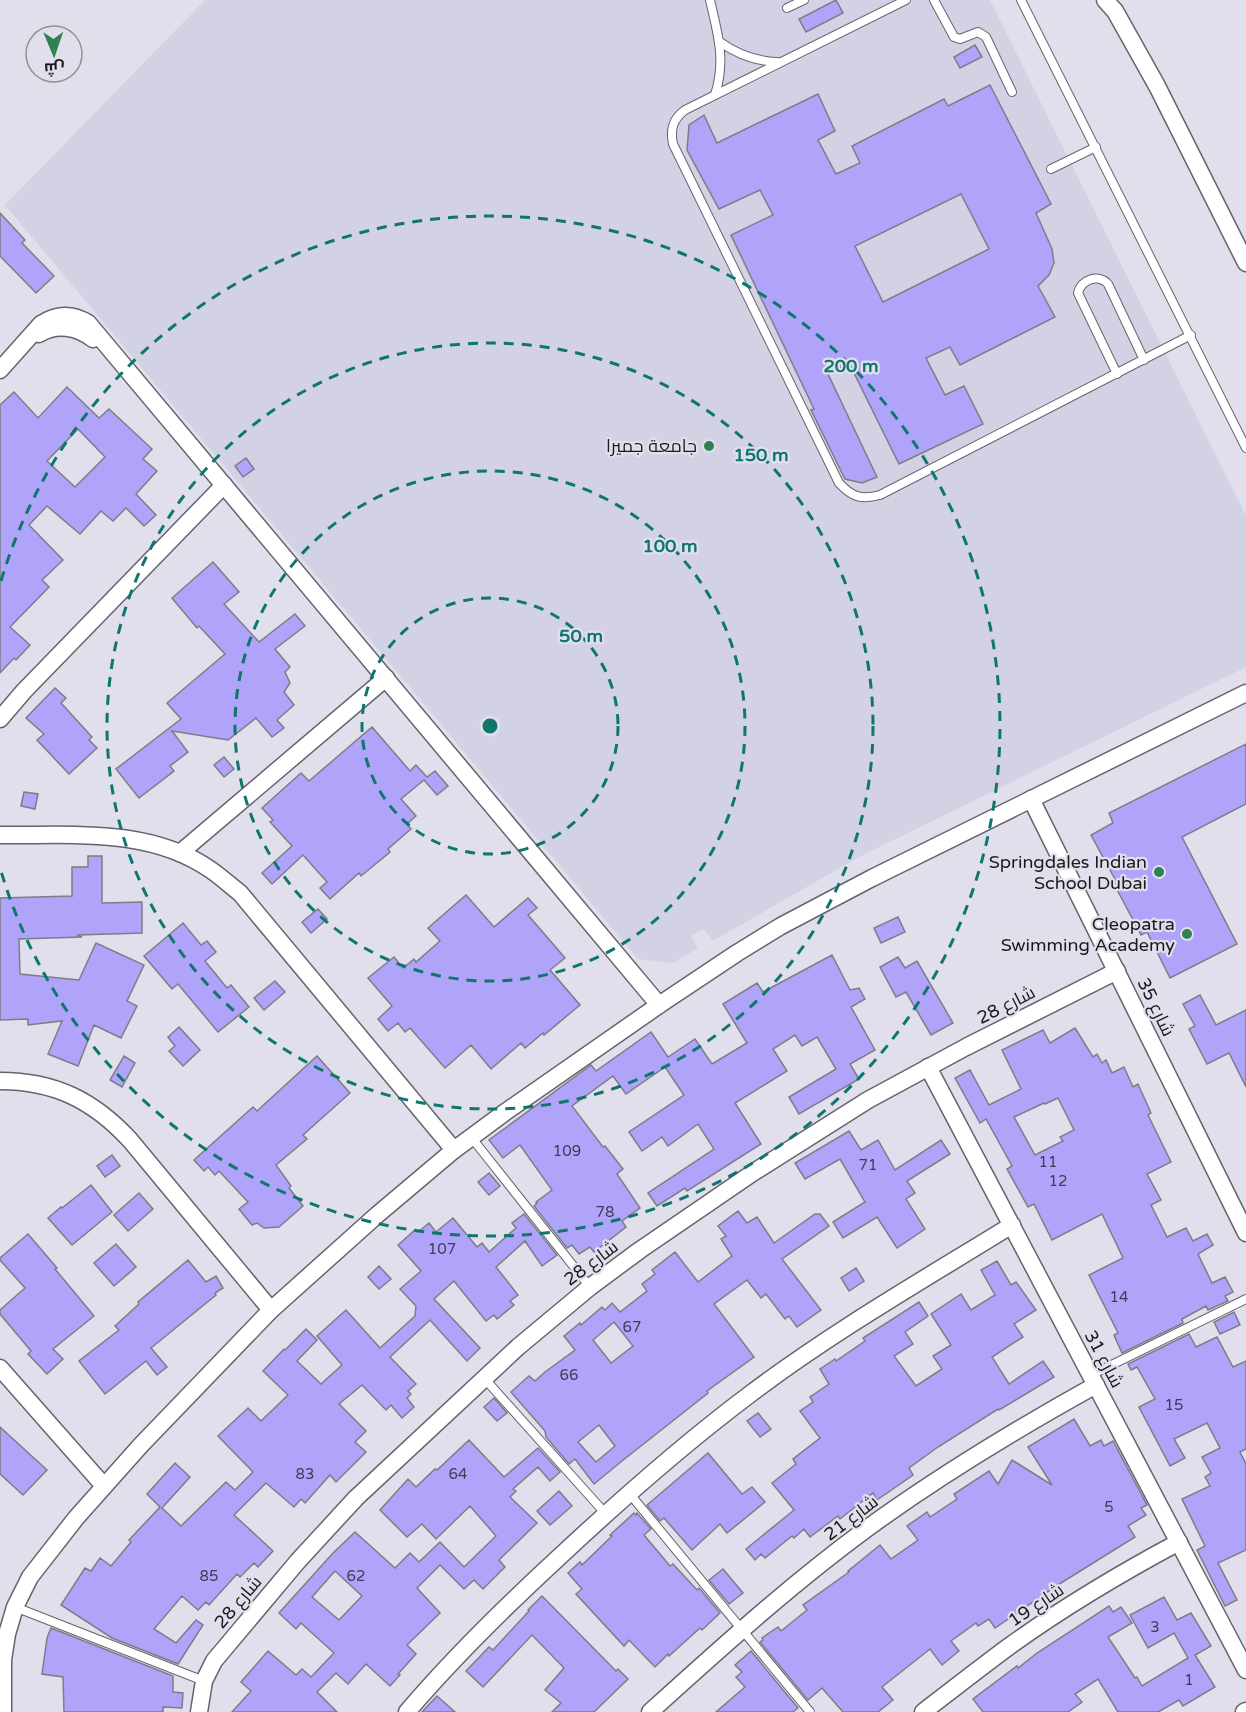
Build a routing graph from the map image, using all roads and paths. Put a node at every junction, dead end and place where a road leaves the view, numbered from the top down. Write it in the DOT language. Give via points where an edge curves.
graph roads {
  1 [pos="710,0"];
  2 [pos="804,0"];
  3 [pos="906,0"];
  4 [pos="934,0"];
  5 [pos="1021,0"];
  6 [pos="1112,4"];
  7 [pos="787,8"];
  8 [pos="720,42"];
  9 [pos="780,62"];
  10 [pos="1012,92"];
  11 [pos="715,96"];
  12 [pos="1095,147"];
  13 [pos="1051,169"];
  14 [pos="1246,263"];
  15 [pos="1191,335"];
  16 [pos="1144,360"];
  17 [pos="0,370"];
  18 [pos="1117,374"];
  19 [pos="1246,448"];
  20 [pos="224,485"];
  21 [pos="386,678"];
  22 [pos="1246,693"];
  23 [pos="0,719"];
  24 [pos="1032,799"];
  25 [pos="0,836"];
  26 [pos="180,853"];
  27 [pos="1117,971"];
  28 [pos="659,1005"];
  29 [pos="928,1067"];
  30 [pos="0,1081"];
  31 [pos="471,1137"];
  32 [pos="454,1150"];
  33 [pos="1012,1225"];
  34 [pos="1246,1233"];
  35 [pos="590,1287"];
  36 [pos="1246,1299"];
  37 [pos="272,1310"];
  38 [pos="0,1368"];
  39 [pos="484,1378"];
  40 [pos="1093,1380"];
  41 [pos="104,1486"];
  42 [pos="628,1493"];
  43 [pos="605,1513"];
  44 [pos="1179,1542"];
  45 [pos="15,1607"];
  46 [pos="742,1629"];
  47 [pos="3,1634"];
  48 [pos="1246,1670"];
  49 [pos="204,1681"];
  50 [pos="3,1712"];
  51 [pos="199,1712"];
  52 [pos="407,1712"];
  53 [pos="650,1712"];
  54 [pos="810,1712"];
  55 [pos="923,1712"];
  1 -- 8 [label="lane"];
  2 -- 7 [label="lane"];
  3 -- 9 [label="lane"];
  4 -- 10 [label="lane" via="954,37 960,39 978,32 986,37"];
  5 -- 12 [label="lane"];
  6 -- 14 [label="street"];
  8 -- 9 [label="lane" via="748,58"];
  8 -- 11 [label="lane" via="721,69"];
  9 -- 11 [label="lane"];
  11 -- 18 [label="lane" via="677,116 672,124 673,144 846,492 868,498 879,495"];
  12 -- 13 [label="lane"];
  12 -- 15 [label="lane"];
  15 -- 16 [label="lane"];
  15 -- 19 [label="lane"];
  16 -- 18 [label="lane"];
  16 -- 18 [label="lane" via="1108,284 1095,278 1079,287 1078,293"];
  17 -- 20 [label="street" via="41,324 59,316 79,318 88,323"];
  20 -- 21 [label="street"];
  20 -- 23 [label="street"];
  21 -- 26 [label="street"];
  21 -- 28 [label="street"];
  22 -- 24 [label="street"];
  24 -- 27 [label="street, شارع 35"];
  24 -- 28 [label="street" via="808,911"];
  25 -- 26 [label="street" via="118,837"];
  26 -- 32 [label="street" via="211,870 240,893"];
  27 -- 29 [label="street, شارع 28"];
  27 -- 34 [label="street, شارع 35"];
  28 -- 31 [label="street"];
  29 -- 33 [label="street, شارع 31"];
  29 -- 35 [label="street, شارع 28" via="754,1172"];
  30 -- 37 [label="street" via="45,1086 100,1111 130,1140"];
  31 -- 32 [label="street"];
  31 -- 35 [label="lane"];
  32 -- 37 [label="street"];
  33 -- 40 [label="street, شارع 31"];
  33 -- 42 [label="street" via="798,1360"];
  35 -- 39 [label="street, شارع 28"];
  36 -- 40 [label="lane"];
  37 -- 41 [label="street"];
  38 -- 41 [label="street"];
  39 -- 43 [label="lane"];
  39 -- 49 [label="street, شارع 28" via="327,1529 228,1643"];
  40 -- 44 [label="street, شارع 31"];
  40 -- 46 [label="street, شارع 21" via="921,1491 838,1551"];
  41 -- 45 [label="street" via="30,1577"];
  42 -- 43 [label="street"];
  42 -- 46 [label="lane"];
  43 -- 52 [label="street" via="506,1606"];
  44 -- 48 [label="street, شارع 31"];
  44 -- 55 [label="street, شارع 19" via="1053,1617"];
  45 -- 47 [label="street"];
  45 -- 49 [label="lane"];
  46 -- 53 [label="street, شارع 21"];
  46 -- 54 [label="lane"];
  47 -- 50 [label="street"];
  49 -- 51 [label="street, شارع 28"];
}
